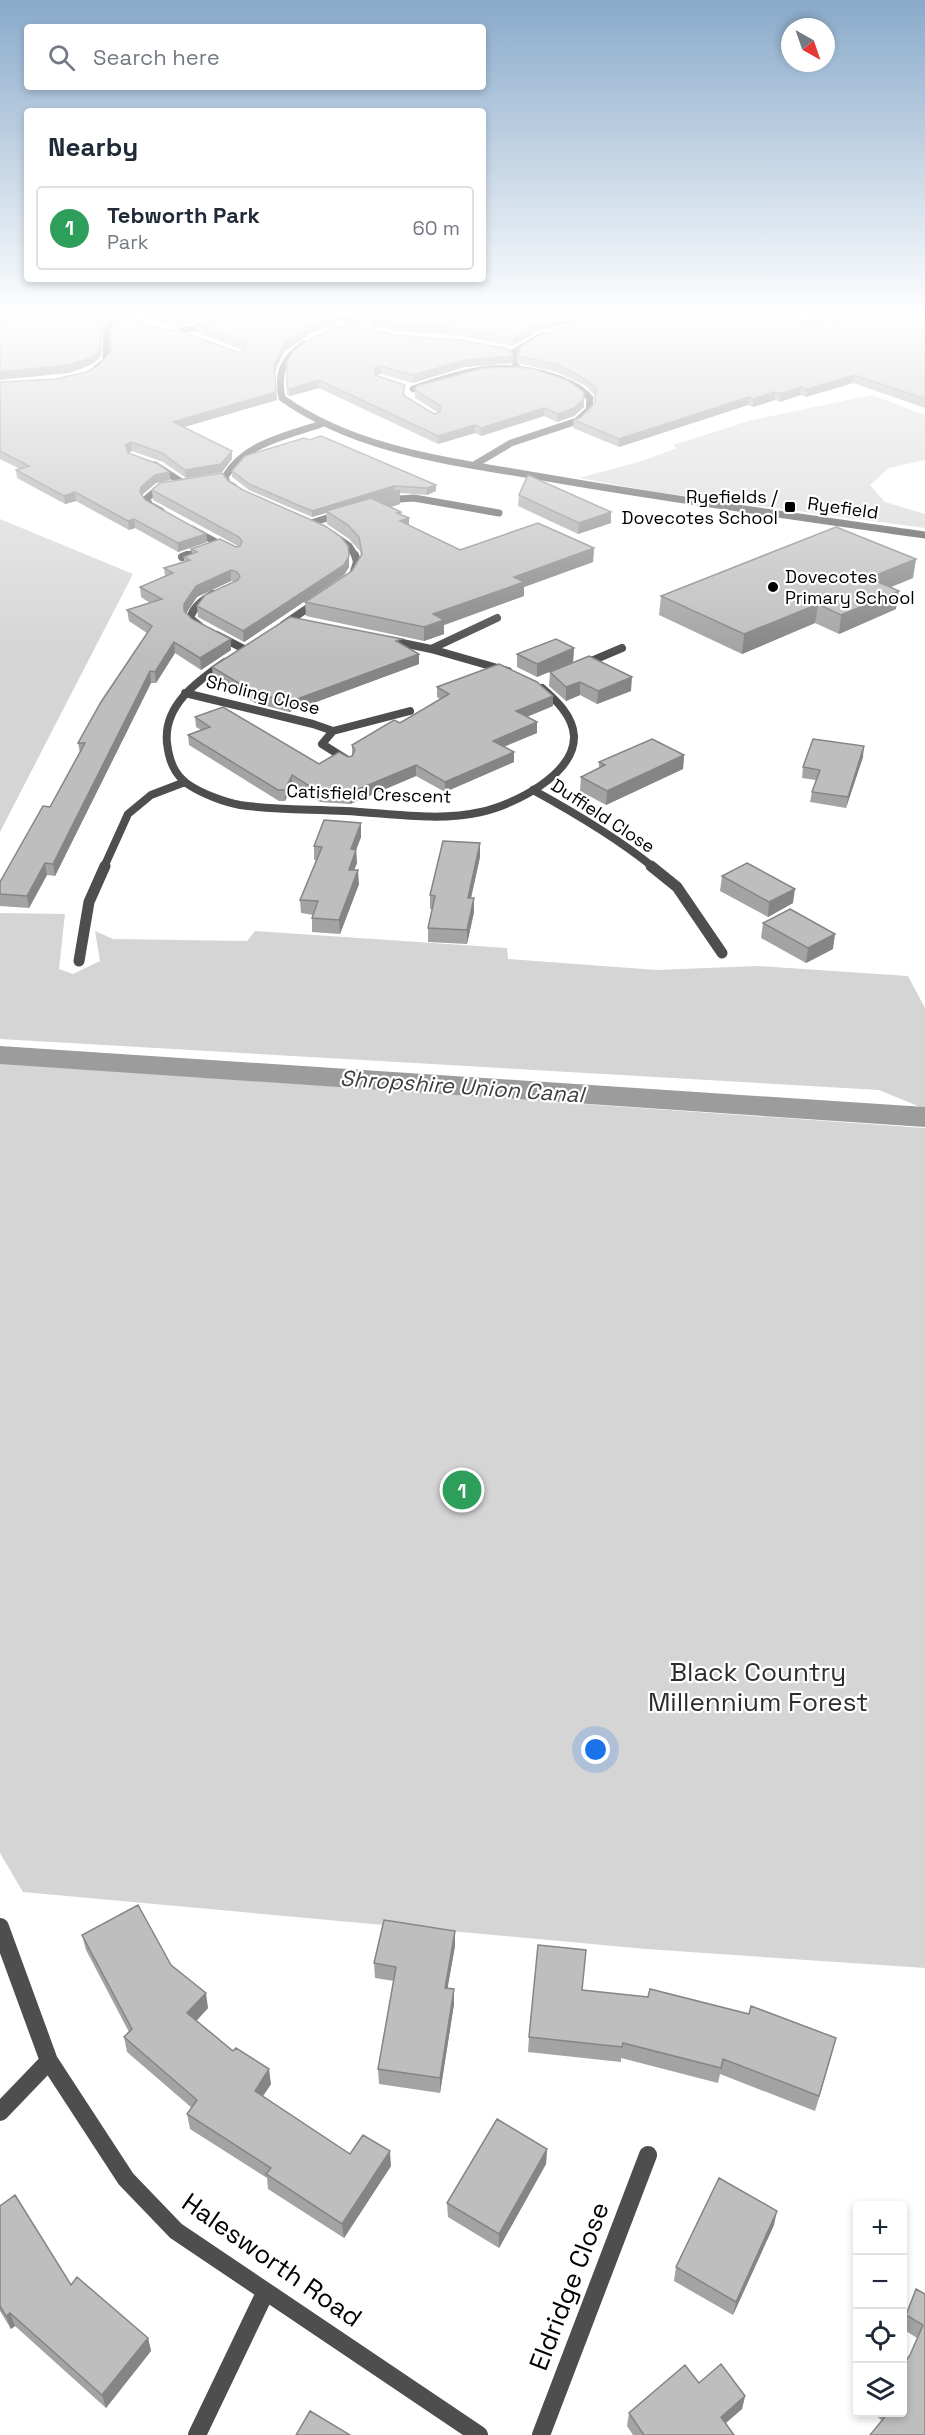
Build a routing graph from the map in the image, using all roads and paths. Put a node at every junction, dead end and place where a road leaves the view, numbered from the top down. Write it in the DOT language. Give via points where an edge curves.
graph roads {
  1 [pos="311,428"];
  2 [pos="333,428"];
  3 [pos="557,428"];
  4 [pos="151,463"];
  5 [pos="474,465"];
  6 [pos="225,477"];
  7 [pos="214,478"];
  8 [pos="193,481"];
  9 [pos="183,483"];
  10 [pos="240,492"];
  11 [pos="373,504"];
  12 [pos="352,510"];
  13 [pos="499,513"];
  14 [pos="170,516"];
  15 [pos="301,519"];
  16 [pos="180,522"];
  17 [pos="311,523"];
  18 [pos="925,535"];
  19 [pos="219,544"];
  20 [pos="237,552"];
  21 [pos="182,557"];
  22 [pos="349,580"];
  23 [pos="219,591"];
  24 [pos="330,593"];
  25 [pos="497,618"];
  26 [pos="292,620"];
  27 [pos="303,622"];
  28 [pos="272,632"];
  29 [pos="373,637"];
  30 [pos="253,643"];
  31 [pos="622,648"];
  32 [pos="244,649"];
  33 [pos="430,649"];
  34 [pos="569,670"];
  35 [pos="520,676"];
  36 [pos="547,679"];
  37 [pos="185,693"];
  38 [pos="410,711"];
  39 [pos="333,731"];
  40 [pos="349,761"];
  41 [pos="185,782"];
  42 [pos="533,790"];
  43 [pos="722,953"];
  44 [pos="78,961"];
  45 [pos="0,1927"];
  46 [pos="48,2061"];
  47 [pos="0,2112"];
  48 [pos="648,2155"];
  49 [pos="265,2293"];
  50 [pos="197,2435"];
  51 [pos="480,2435"];
  52 [pos="541,2435"];
  1 -- 6 [label="street" via="246,452"];
  2 -- 5 [label="street, Ryefield" via="394,447"];
  3 -- 5 [label="street" via="511,443"];
  4 -- 9 [label="street"];
  5 -- 18 [label="street, Ryefield"];
  6 -- 7 [label="street"];
  6 -- 10 [label="street"];
  8 -- 9 [label="street"];
  9 -- 14 [label="street" via="159,488 146,499"];
  11 -- 13 [label="street" via="414,498"];
  12 -- 17 [label="street"];
  15 -- 17 [label="street"];
  16 -- 19 [label="street"];
  17 -- 22 [label="street" via="340,539 355,553 358,563"];
  19 -- 20 [label="street"];
  19 -- 21 [label="street"];
  23 -- 32 [label="street" via="199,603 190,618"];
  24 -- 26 [label="street"];
  25 -- 33 [label="street"];
  26 -- 27 [label="street"];
  26 -- 28 [label="street"];
  29 -- 33 [label="street"];
  30 -- 32 [label="street"];
  31 -- 34 [label="street"];
  32 -- 37 [label="street"];
  33 -- 35 [label="street"];
  36 -- 42 [label="street, Catisfield Crescent" via="537,684 567,712 573,731 572,750 561,769"];
  37 -- 39 [label="street, Sholing Close"];
  37 -- 41 [label="street" via="168,718 166,743 172,767"];
  38 -- 39 [label="street, Sholing Close"];
  39 -- 40 [label="street, Sholing Close" via="322,744"];
  41 -- 42 [label="street, Catisfield Crescent" via="239,804 423,815 494,809"];
  41 -- 44 [label="street" via="151,795 128,814 89,902"];
  42 -- 43 [label="street, Duffield Close" via="629,848 677,887"];
  45 -- 46 [label="street, Halesworth Road"];
  46 -- 47 [label="street"];
  46 -- 49 [label="street, Halesworth Road" via="126,2179 176,2231"];
  48 -- 52 [label="street, Eldridge Close"];
  49 -- 50 [label="street"];
  49 -- 51 [label="street, Halesworth Road"];
}
